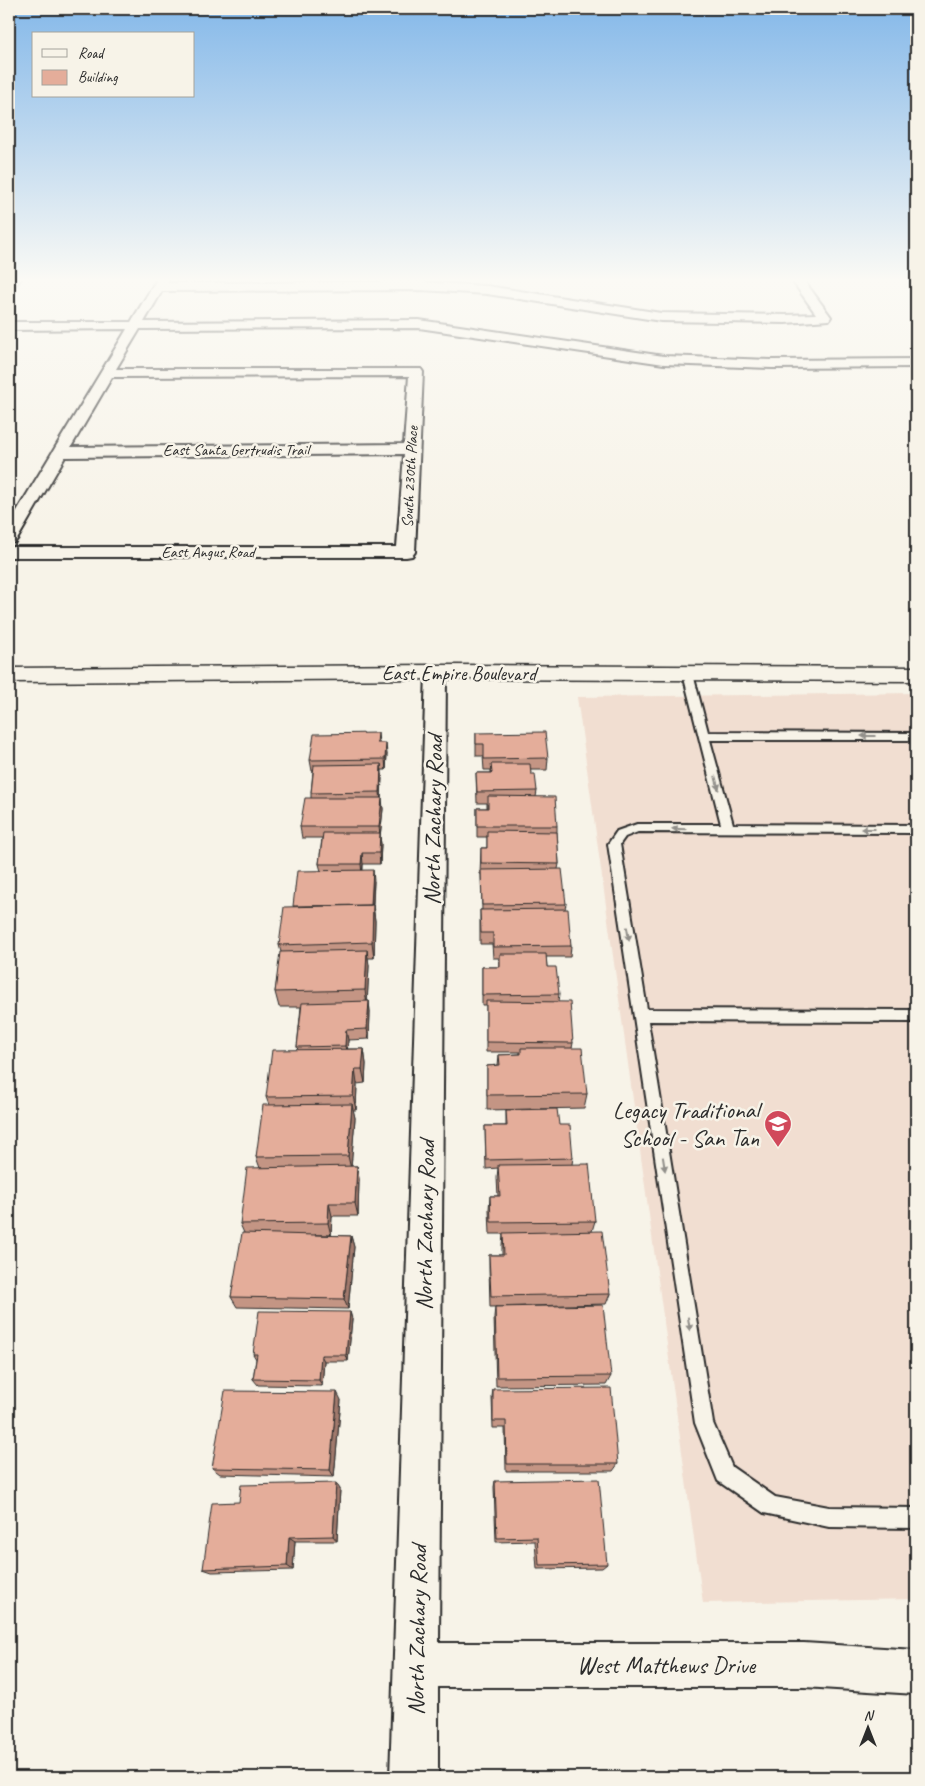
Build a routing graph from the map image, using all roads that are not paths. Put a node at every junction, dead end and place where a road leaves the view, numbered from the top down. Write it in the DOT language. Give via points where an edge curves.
graph roads {
  1 [pos="114,362"];
  2 [pos="776,362"];
  3 [pos="916,363"];
  4 [pos="108,373"];
  5 [pos="412,449"];
  6 [pos="61,452"];
  7 [pos="9,538"];
  8 [pos="9,552"];
  9 [pos="406,552"];
  10 [pos="436,672"];
  11 [pos="914,673"];
  12 [pos="688,674"];
  13 [pos="9,675"];
  14 [pos="705,736"];
  15 [pos="916,736"];
  16 [pos="728,829"];
  17 [pos="916,829"];
  18 [pos="641,1015"];
  19 [pos="916,1016"];
  20 [pos="916,1518"];
  21 [pos="416,1665"];
  22 [pos="916,1672"];
  23 [pos="414,1777"];
  1 -- 4 [label="street"];
  2 -- 3 [label="street"];
  4 -- 5 [label="street, South 230th Place" via="416,372"];
  4 -- 6 [label="street"];
  5 -- 6 [label="street, East Santa Gertrudis Trail"];
  5 -- 9 [label="street, South 230th Place"];
  6 -- 7 [label="street"];
  8 -- 9 [label="street, East Angus Road"];
  10 -- 12 [label="street, East Empire Boulevard"];
  10 -- 13 [label="street, East Empire Boulevard"];
  10 -- 21 [label="street, North Zachary Road"];
  11 -- 12 [label="street, East Empire Boulevard"];
  12 -- 14 [label="lane"];
  15 -- 14 [label="lane, one-way"];
  14 -- 16 [label="lane, one-way"];
  17 -- 16 [label="lane, one-way"];
  16 -- 18 [label="lane, one-way" via="638,828 621,834 614,844"];
  18 -- 19 [label="lane"];
  18 -- 20 [label="lane, one-way" via="704,1423 725,1474 770,1506 829,1517"];
  21 -- 22 [label="street, West Matthews Drive" via="804,1665"];
  21 -- 23 [label="street, North Zachary Road"];
}
